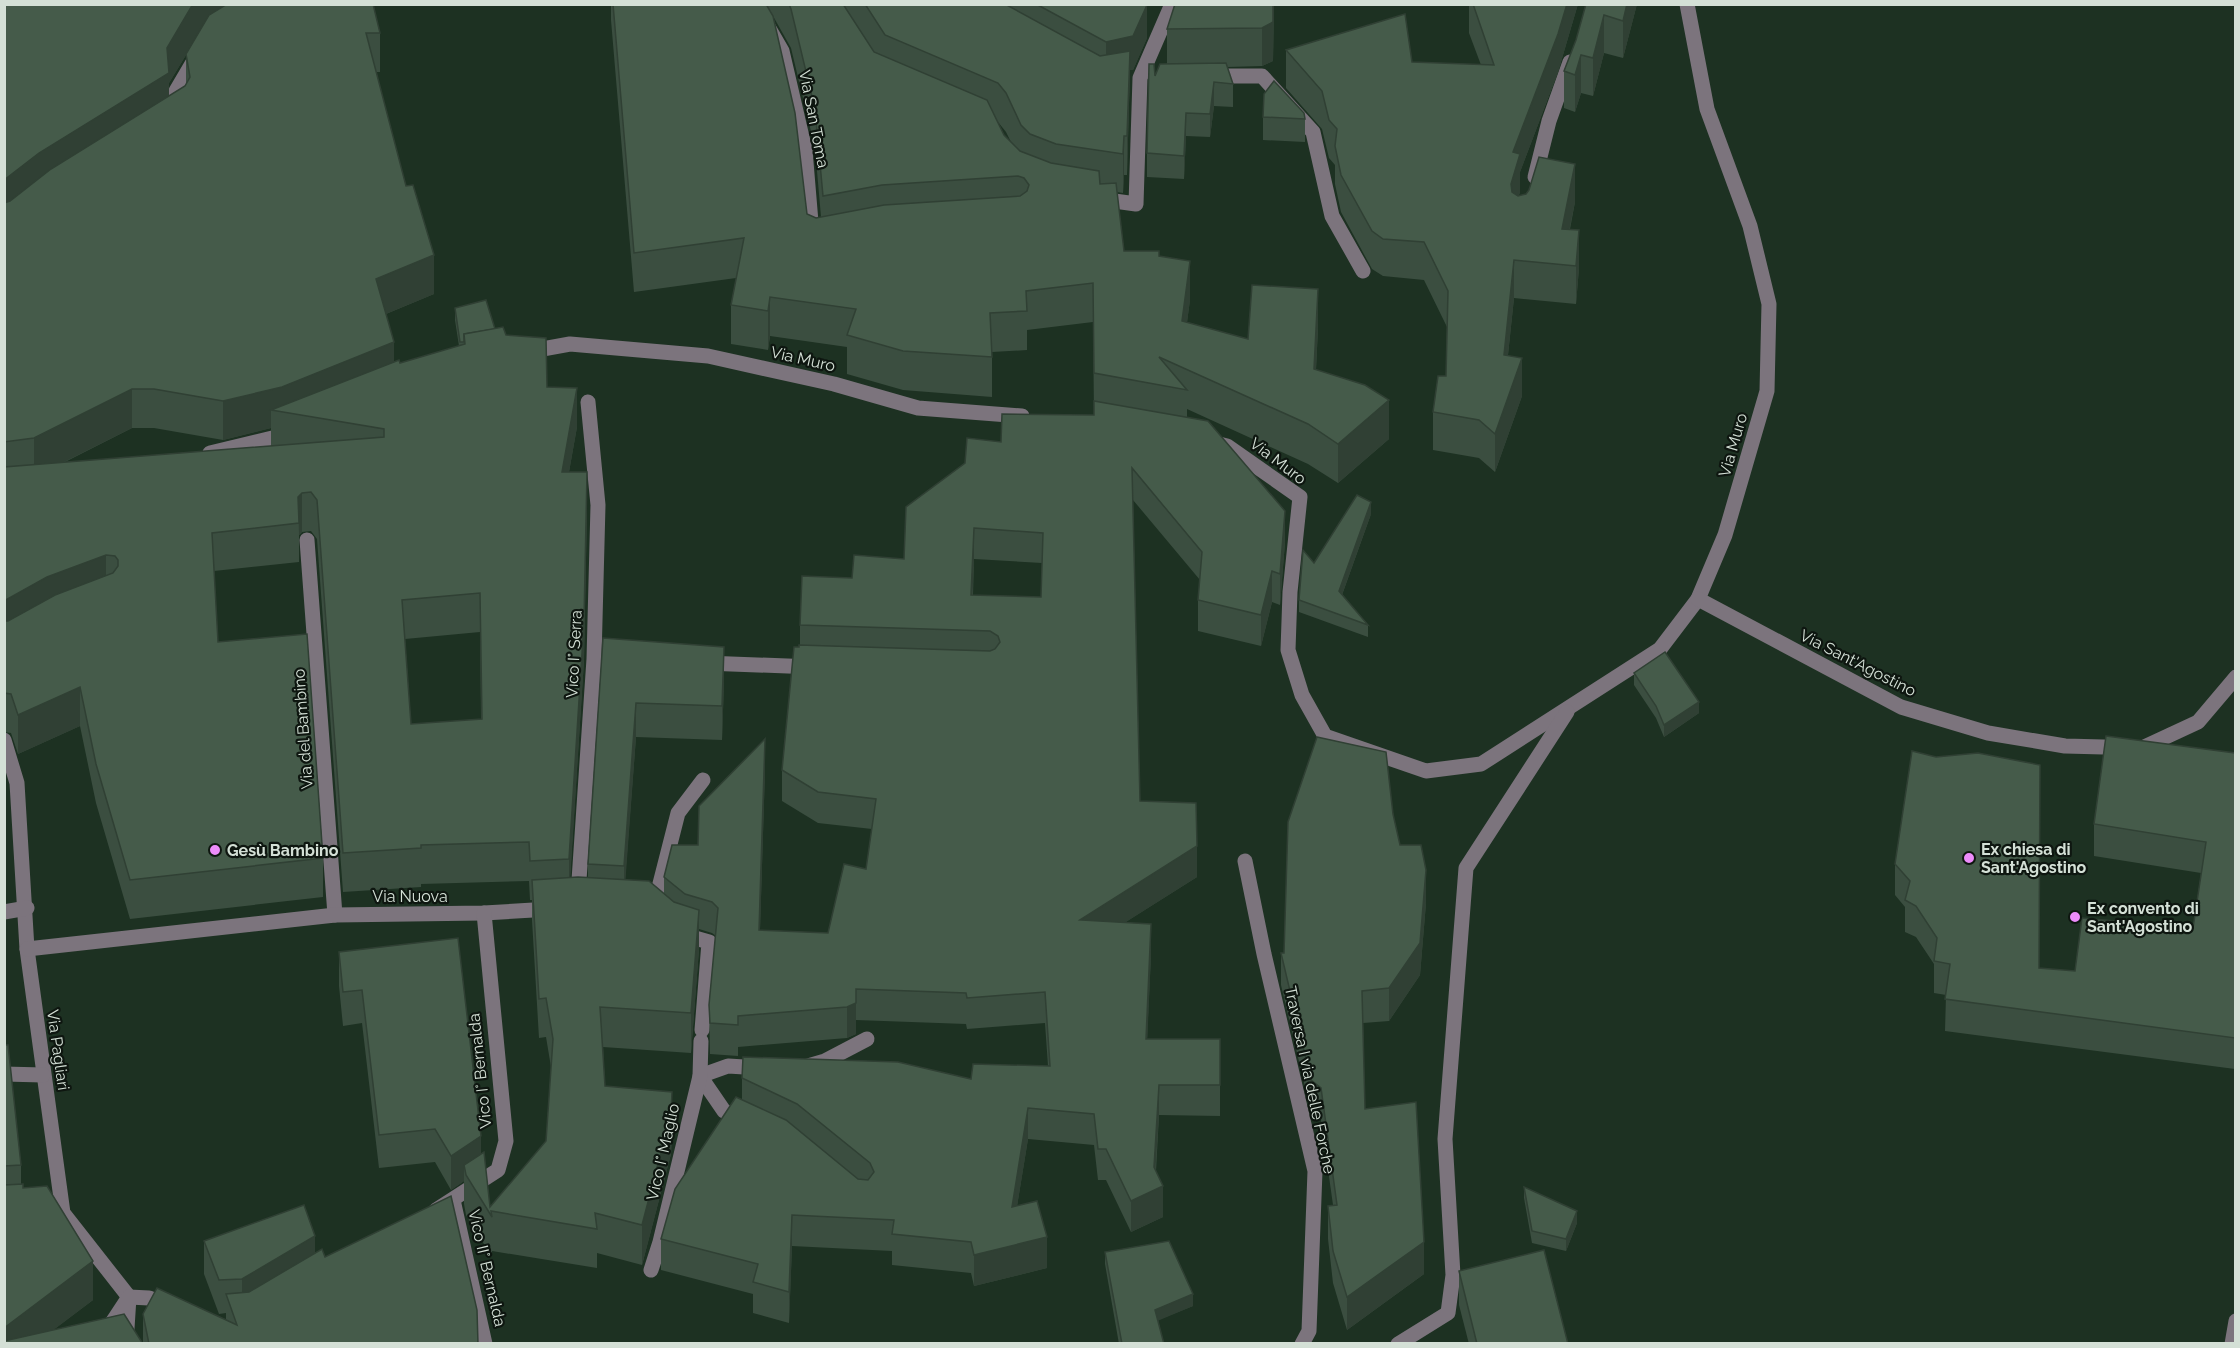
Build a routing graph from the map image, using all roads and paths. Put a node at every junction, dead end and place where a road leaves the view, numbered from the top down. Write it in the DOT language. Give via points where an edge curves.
graph roads {
  1 [pos="755,4"];
  2 [pos="1172,4"];
  3 [pos="1687,4"];
  4 [pos="1575,45"];
  5 [pos="202,47"];
  6 [pos="1195,76"];
  7 [pos="1162,77"];
  8 [pos="1140,78"];
  9 [pos="1123,82"];
  10 [pos="171,123"];
  11 [pos="1530,194"];
  12 [pos="1080,196"];
  13 [pos="819,246"];
  14 [pos="1363,271"];
  15 [pos="505,356"];
  16 [pos="588,402"];
  17 [pos="1034,417"];
  18 [pos="305,427"];
  19 [pos="1196,440"];
  20 [pos="192,456"];
  21 [pos="307,540"];
  22 [pos="1698,599"];
  23 [pos="684,662"];
  24 [pos="823,668"];
  25 [pos="2235,677"];
  26 [pos="1570,707"];
  27 [pos="4,740"];
  28 [pos="703,780"];
  29 [pos="1245,861"];
  30 [pos="27,908"];
  31 [pos="583,908"];
  32 [pos="4,912"];
  33 [pos="484,913"];
  34 [pos="335,915"];
  35 [pos="27,949"];
  36 [pos="867,1039"];
  37 [pos="773,1068"];
  38 [pos="795,1070"];
  39 [pos="4,1074"];
  40 [pos="43,1075"];
  41 [pos="700,1076"];
  42 [pos="753,1124"];
  43 [pos="453,1200"];
  44 [pos="424,1217"];
  45 [pos="651,1270"];
  46 [pos="129,1297"];
  47 [pos="189,1315"];
  48 [pos="2235,1321"];
  49 [pos="98,1344"];
  50 [pos="126,1344"];
  51 [pos="485,1344"];
  52 [pos="1302,1344"];
  53 [pos="1398,1344"];
  54 [pos="2232,1344"];
  1 -- 13 [label="street, Via San Toma" via="782,51 805,150"];
  2 -- 8 [label="street"];
  3 -- 22 [label="street, Via Muro" via="1707,109 1750,226 1769,304 1767,391 1725,535"];
  4 -- 11 [label="street"];
  5 -- 10 [label="street" via="176,92 180,117"];
  6 -- 14 [label="street" via="1263,76 1313,132 1332,216"];
  7 -- 8 [label="street"];
  8 -- 9 [label="street"];
  8 -- 12 [label="street" via="1136,204"];
  15 -- 17 [label="street, Via Muro" via="570,344 708,356 834,384 918,408"];
  16 -- 31 [label="street, Vico I° Serra" via="598,505 599,659"];
  18 -- 20 [label="street" via="275,438"];
  19 -- 26 [label="street, Via Muro" via="1227,446 1300,497 1288,650 1302,695 1325,736 1426,771 1481,764"];
  21 -- 34 [label="street, Via del Bambino"];
  22 -- 25 [label="street, Via Sant'Agostino" via="1901,707 1988,733 2065,746 2142,748 2198,722"];
  22 -- 26 [label="street, Via Muro" via="1660,649"];
  23 -- 24 [label="street"];
  26 -- 53 [label="street" via="1466,868 1445,1139 1453,1275 1448,1313"];
  27 -- 30 [label="street, Via Pagliari" via="18,783"];
  28 -- 41 [label="street, Vico I° Maglio" via="678,813 657,917 680,934 709,942"];
  29 -- 52 [label="street, Traversa I via delle Forche" via="1315,1171 1309,1331"];
  30 -- 32 [label="street"];
  30 -- 35 [label="street, Via Pagliari"];
  31 -- 33 [label="street, Via Nuova"];
  33 -- 34 [label="street, Via Nuova"];
  33 -- 43 [label="street, Vico I° Bernalda" via="506,1141 498,1170"];
  34 -- 35 [label="street, Via Nuova"];
  35 -- 40 [label="street, Via Pagliari"];
  36 -- 38 [label="street" via="825,1061"];
  37 -- 41 [label="street" via="728,1066"];
  39 -- 40 [label="street"];
  40 -- 46 [label="street, Via Pagliari" via="57,1213"];
  41 -- 42 [label="street" via="724,1111"];
  41 -- 45 [label="street, Vico I° Maglio"];
  43 -- 44 [label="street, Vico I° Bernalda"];
  43 -- 51 [label="street, Vico II° Bernalda"];
  46 -- 47 [label="street" via="149,1298"];
  46 -- 49 [label="street"];
  46 -- 50 [label="street"];
  48 -- 54 [label="street"];
}
